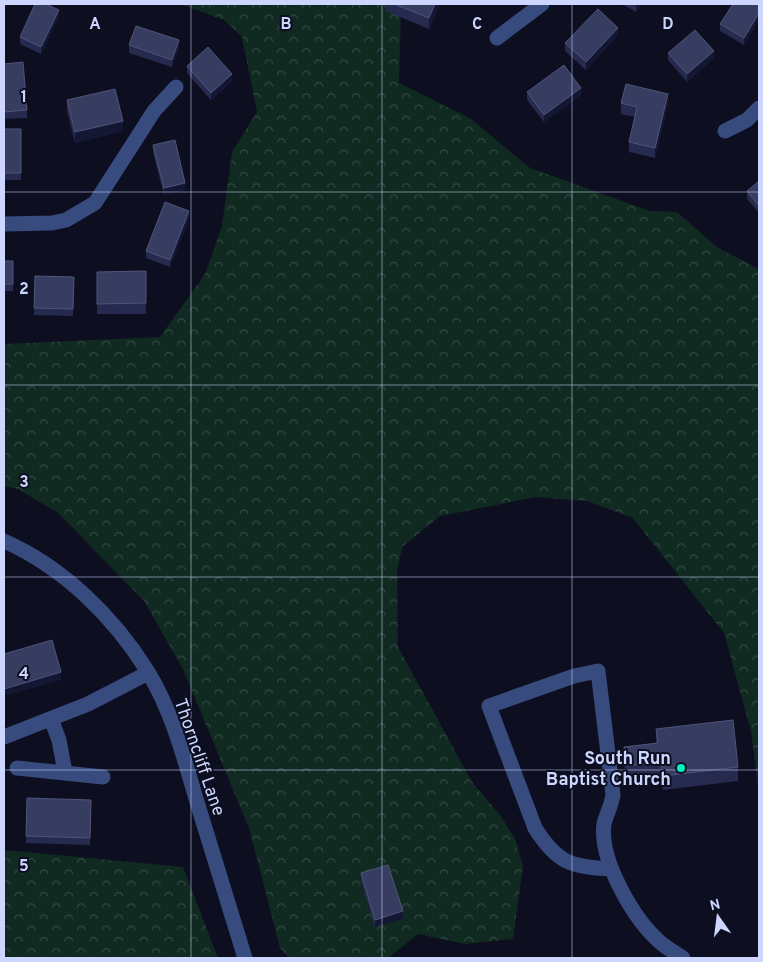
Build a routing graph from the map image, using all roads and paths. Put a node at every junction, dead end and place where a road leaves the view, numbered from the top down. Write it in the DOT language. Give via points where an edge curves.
graph roads {
  1 [pos="542,4"];
  2 [pos="497,38"];
  3 [pos="176,87"];
  4 [pos="759,108"];
  5 [pos="725,131"];
  6 [pos="4,224"];
  7 [pos="4,541"];
  8 [pos="148,673"];
  9 [pos="51,719"];
  10 [pos="4,737"];
  11 [pos="17,768"];
  12 [pos="64,772"];
  13 [pos="103,777"];
  14 [pos="610,869"];
  15 [pos="245,958"];
  16 [pos="683,958"];
  1 -- 2 [label="street"];
  3 -- 6 [label="street" via="154,111 95,203 66,220"];
  4 -- 5 [label="street" via="747,120"];
  7 -- 8 [label="street, Thorncliff Lane" via="35,557 79,590 125,639"];
  8 -- 9 [label="street"];
  8 -- 15 [label="street, Thorncliff Lane" via="178,738"];
  9 -- 10 [label="street"];
  9 -- 12 [label="street" via="59,740"];
  11 -- 12 [label="street"];
  12 -- 13 [label="street"];
  14 -- 14 [label="street" via="604,846 604,823 613,795 598,671 574,676 490,706 535,828 546,845 580,868"];
  14 -- 16 [label="street" via="642,921 660,942"];
}
